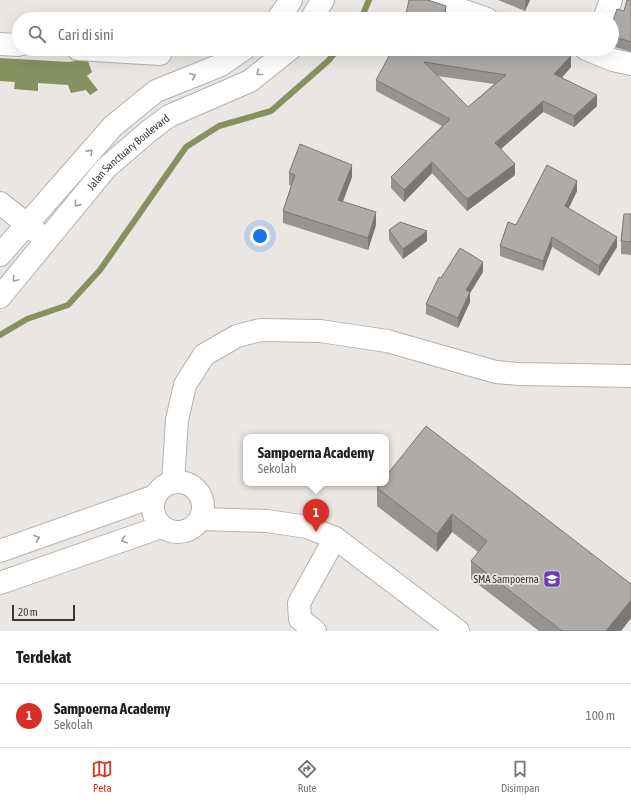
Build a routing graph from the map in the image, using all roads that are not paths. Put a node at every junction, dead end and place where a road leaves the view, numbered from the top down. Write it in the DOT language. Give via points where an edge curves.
graph roads {
  1 [pos="291,0"];
  2 [pos="323,0"];
  3 [pos="433,0"];
  4 [pos="611,0"];
  5 [pos="283,12"];
  6 [pos="315,12"];
  7 [pos="467,12"];
  8 [pos="607,12"];
  9 [pos="0,44"];
  10 [pos="12,45"];
  11 [pos="233,56"];
  12 [pos="281,56"];
  13 [pos="604,56"];
  14 [pos="631,64"];
  15 [pos="0,203"];
  16 [pos="27,224"];
  17 [pos="48,240"];
  18 [pos="3,246"];
  19 [pos="30,261"];
  20 [pos="0,297"];
  21 [pos="631,376"];
  22 [pos="173,482"];
  23 [pos="155,496"];
  24 [pos="201,519"];
  25 [pos="161,527"];
  26 [pos="335,538"];
  27 [pos="0,551"];
  28 [pos="0,583"];
  29 [pos="315,631"];
  30 [pos="458,631"];
  1 -- 5 [label="street"];
  2 -- 6 [label="street"];
  3 -- 7 [label="street"];
  4 -- 8 [label="street"];
  9 -- 10 [label="street"];
  16 -- 11 [label="street, one-way" via="113,126 151,95"];
  12 -- 17 [label="street, Jalan Sanctuary Boulevard, one-way" via="250,81 169,116 149,131 106,168"];
  13 -- 14 [label="street"];
  15 -- 16 [label="street"];
  16 -- 17 [label="street"];
  16 -- 18 [label="street"];
  17 -- 19 [label="street, Jalan Sanctuary Boulevard"];
  18 -- 19 [label="street"];
  19 -- 20 [label="street, Jalan Sanctuary Boulevard, one-way"];
  21 -- 22 [label="street" via="496,372 386,341 320,331 260,330 237,336 204,355 185,385 177,420"];
  22 -- 23 [label="street" via="159,490"];
  22 -- 24 [label="street" via="182,482 197,491 204,508"];
  23 -- 25 [label="street" via="153,512"];
  27 -- 23 [label="street, one-way"];
  24 -- 25 [label="street" via="193,528 183,532 172,532"];
  24 -- 26 [label="street" via="267,521 307,526"];
  25 -- 28 [label="street, one-way"];
  26 -- 29 [label="street" via="299,603 300,619"];
  26 -- 30 [label="street"];
}
